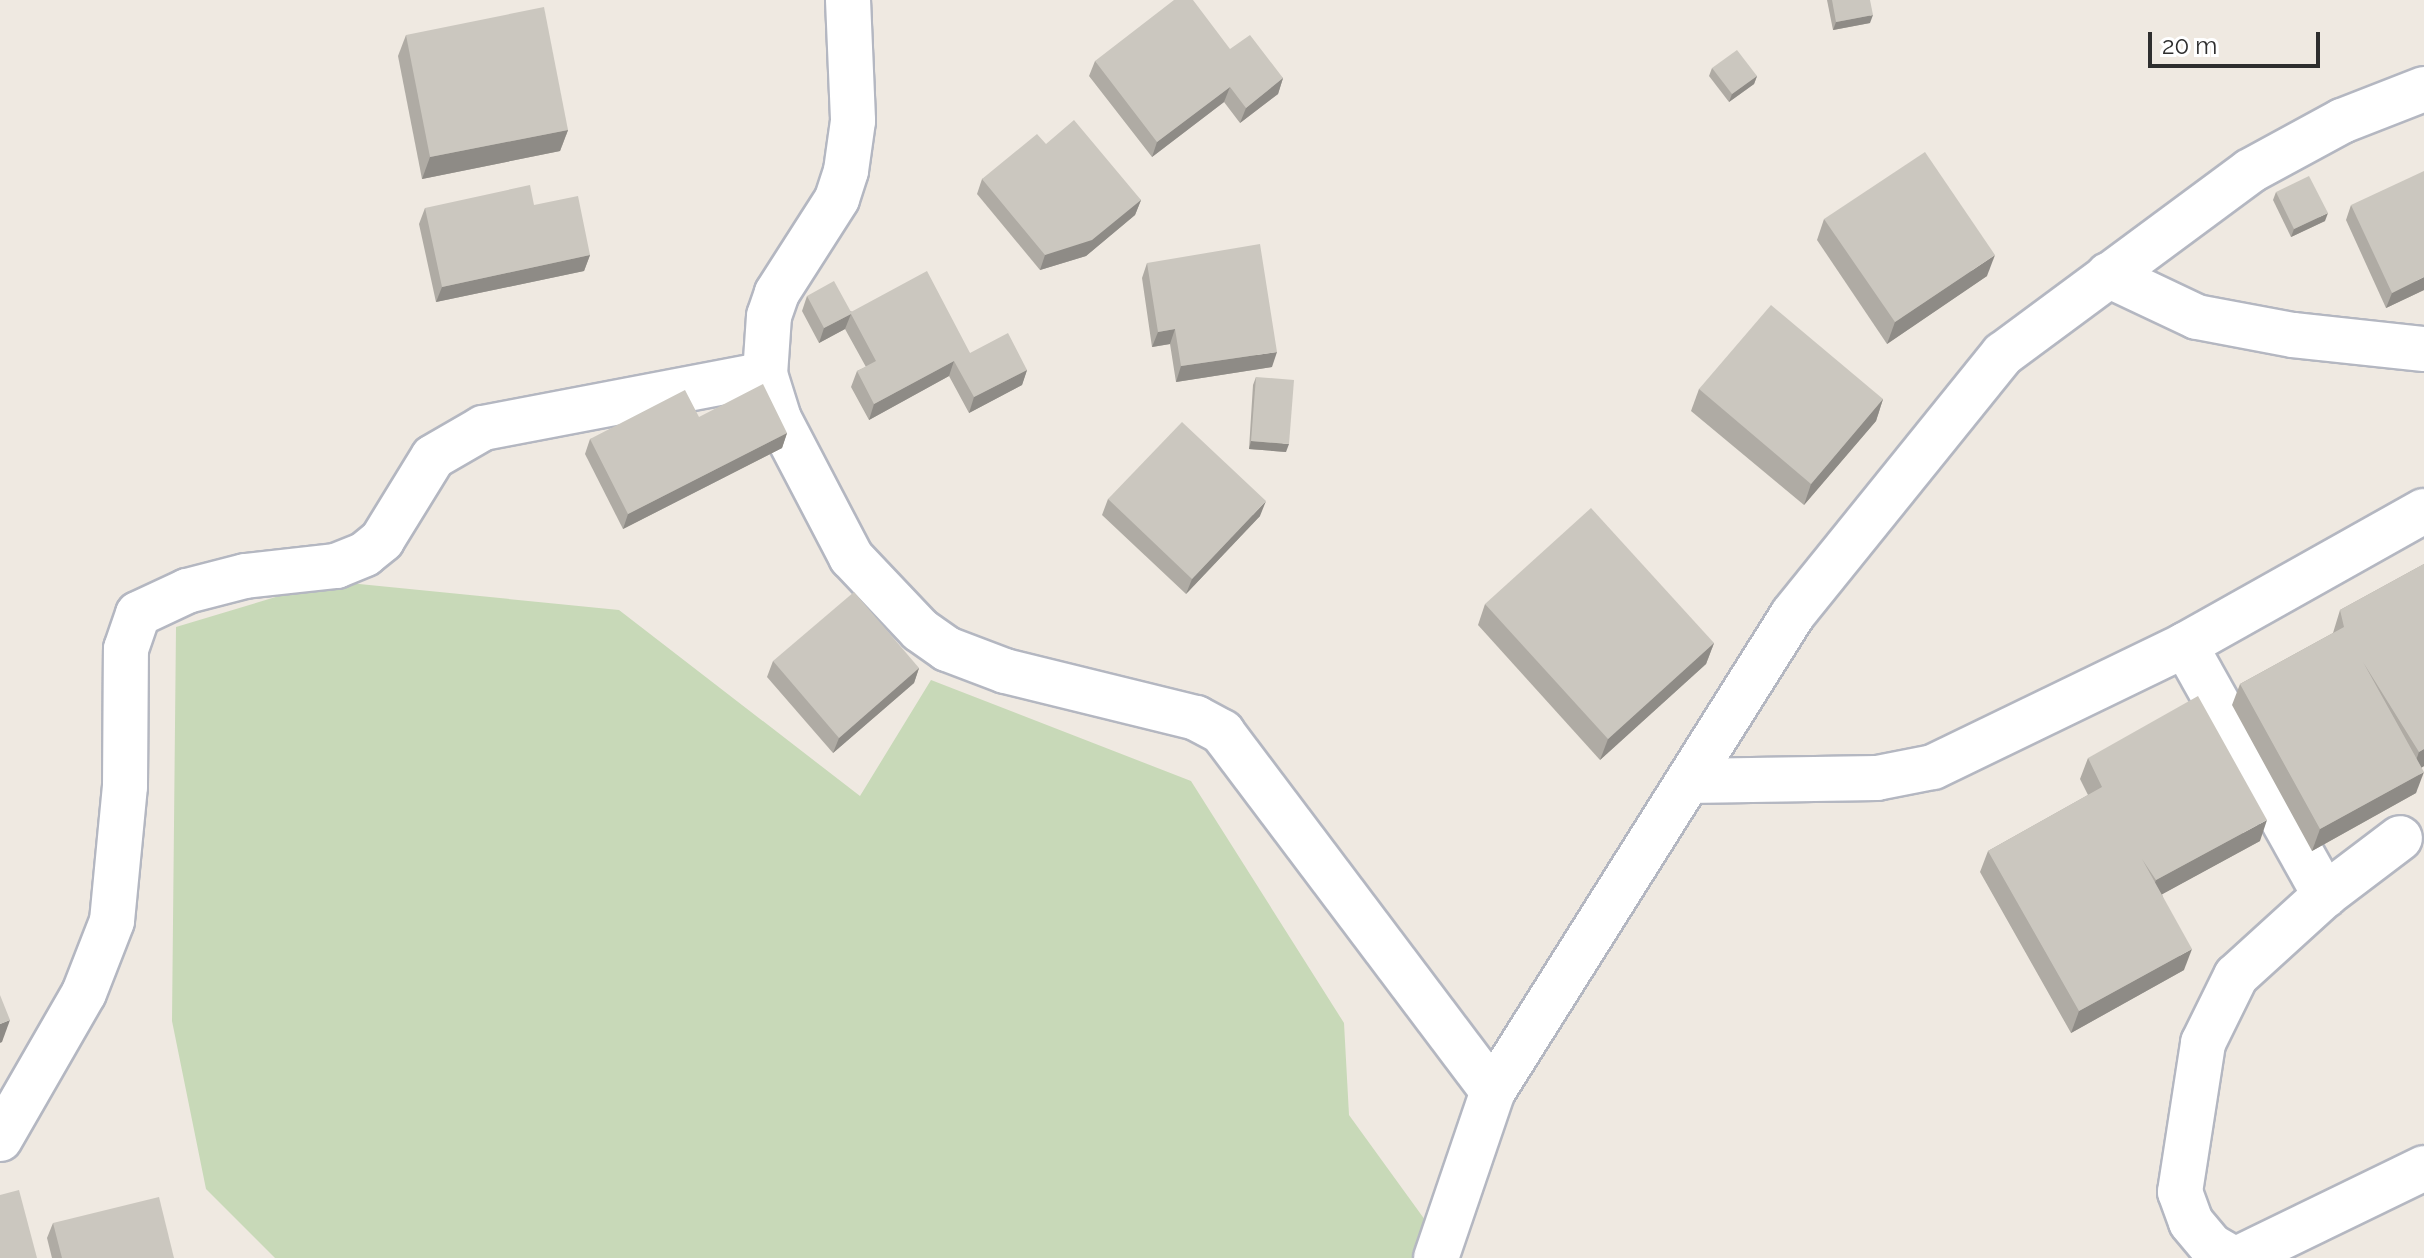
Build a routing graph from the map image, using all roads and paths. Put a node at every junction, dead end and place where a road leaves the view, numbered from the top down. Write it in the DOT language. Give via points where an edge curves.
graph roads {
  1 [pos="848,0"];
  2 [pos="2424,89"];
  3 [pos="2108,275"];
  4 [pos="2424,349"];
  5 [pos="765,374"];
  6 [pos="2424,511"];
  7 [pos="2185,645"];
  8 [pos="1689,781"];
  9 [pos="2400,838"];
  10 [pos="2325,895"];
  11 [pos="1493,1091"];
  12 [pos="0,1139"];
  13 [pos="2424,1168"];
  14 [pos="1436,1258"];
  15 [pos="2232,1258"];
  16 [pos="2239,1258"];
  1 -- 5 [label="street" via="853,121 846,171 837,199 777,293 769,316"];
  2 -- 3 [label="street" via="2342,121 2250,171"];
  3 -- 4 [label="street" via="2197,317 2293,335"];
  3 -- 8 [label="street" via="2003,354 1793,614"];
  5 -- 11 [label="street" via="791,443 851,557 870,581 947,649 1005,671 1196,718 1222,732"];
  5 -- 12 [label="street" via="483,428 433,457 382,540 365,554 336,566 245,576 187,591 138,614 126,649 125,786 112,921 84,993"];
  6 -- 7 [label="street"];
  7 -- 8 [label="street" via="1933,767 1877,778"];
  7 -- 10 [label="street"];
  8 -- 11 [label="street"];
  9 -- 10 [label="street"];
  10 -- 15 [label="street" via="2236,976 2203,1043 2180,1192 2191,1222 2211,1246"];
  11 -- 14 [label="street"];
  13 -- 16 [label="street"];
}
